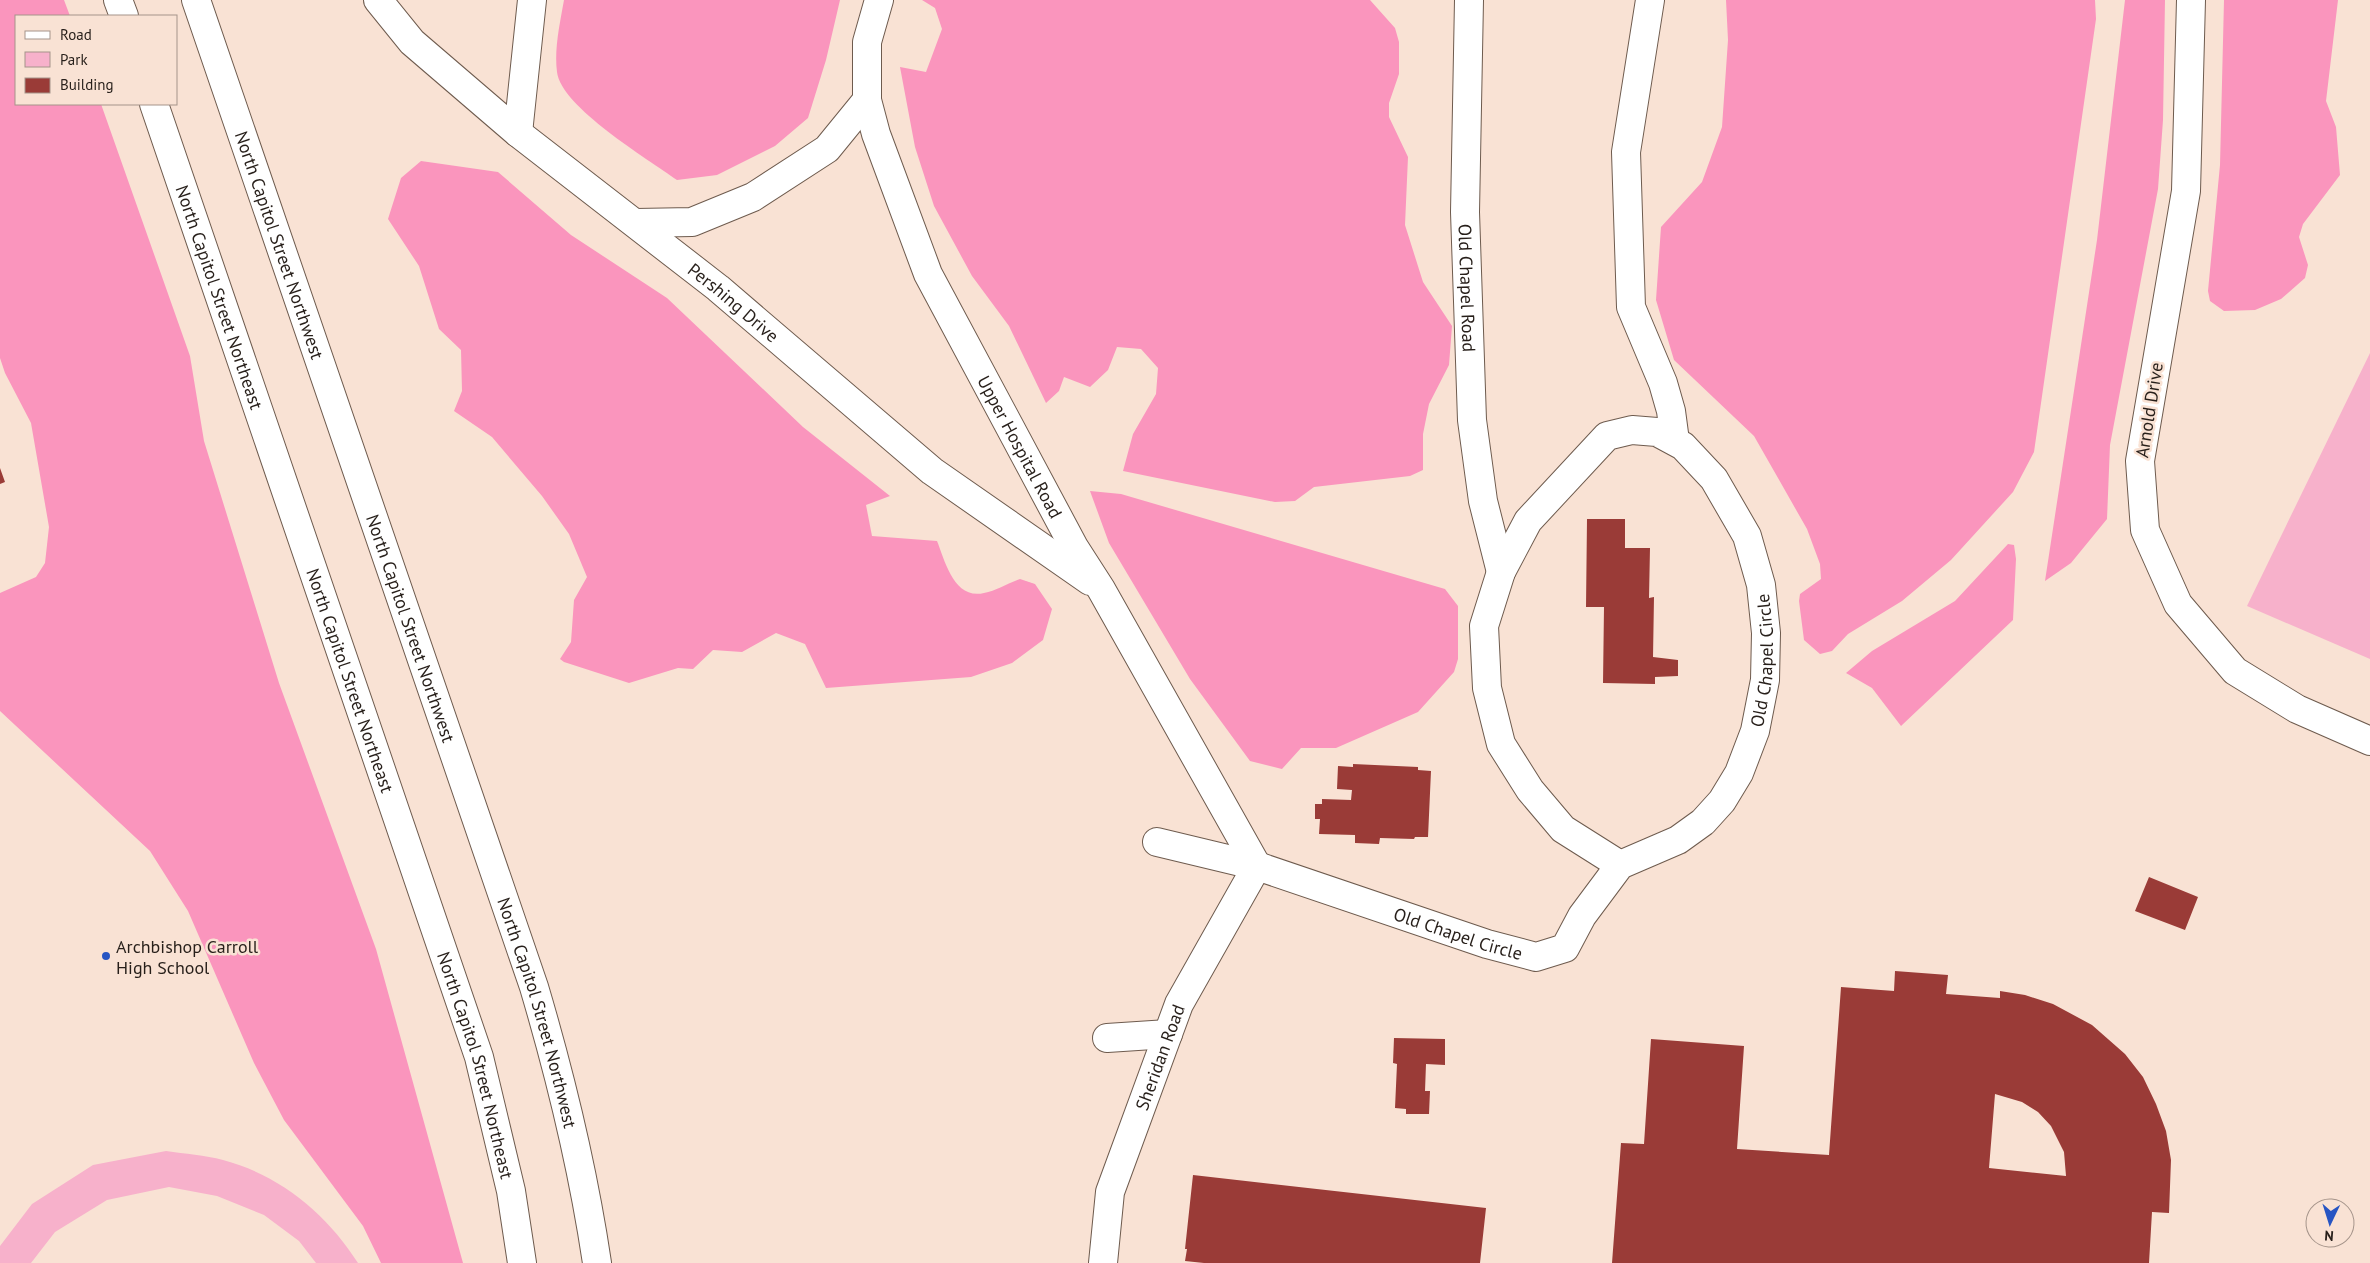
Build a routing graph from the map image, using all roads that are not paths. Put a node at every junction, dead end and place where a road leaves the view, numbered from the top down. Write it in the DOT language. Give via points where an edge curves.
graph roads {
  1 [pos="118,0"];
  2 [pos="196,0"];
  3 [pos="378,0"];
  4 [pos="532,0"];
  5 [pos="879,0"];
  6 [pos="1469,0"];
  7 [pos="1650,0"];
  8 [pos="2191,0"];
  9 [pos="124,15"];
  10 [pos="867,100"];
  11 [pos="154,105"];
  12 [pos="518,133"];
  13 [pos="636,223"];
  14 [pos="1675,441"];
  15 [pos="1502,572"];
  16 [pos="1101,589"];
  17 [pos="2370,741"];
  18 [pos="1157,842"];
  19 [pos="1620,864"];
  20 [pos="1257,866"];
  21 [pos="1168,1034"];
  22 [pos="1107,1038"];
  23 [pos="522,1263"];
  24 [pos="597,1263"];
  25 [pos="1103,1263"];
  1 -- 9 [label="street"];
  2 -- 24 [label="street, North Capitol Street Northwest" via="534,987 570,1119"];
  3 -- 12 [label="street, Pershing Drive" via="412,42"];
  4 -- 12 [label="street"];
  5 -- 10 [label="street, Upper Hospital Road" via="868,42"];
  6 -- 15 [label="street, Old Chapel Road" via="1465,212 1472,420 1483,501"];
  7 -- 14 [label="street" via="1626,152 1631,307 1663,383"];
  8 -- 17 [label="street, Arnold Drive" via="2186,191 2140,461 2146,530 2178,604 2235,671 2297,709"];
  10 -- 13 [label="street" via="827,149 753,197 692,222"];
  10 -- 16 [label="street, Upper Hospital Road" via="876,134 928,274 1074,547"];
  11 -- 23 [label="street, North Capitol Street Northeast" via="479,1057 509,1182"];
  12 -- 13 [label="street, Pershing Drive"];
  13 -- 16 [label="street, Pershing Drive" via="718,288 932,472"];
  14 -- 15 [label="street, Old Chapel Circle" via="1657,432 1632,430 1607,436 1528,522"];
  14 -- 19 [label="street, Old Chapel Circle" via="1714,479 1748,536 1762,585 1765,680 1755,731 1739,773 1722,801 1703,822 1678,840"];
  15 -- 19 [label="street, Old Chapel Circle" via="1484,626 1487,688 1501,744 1530,790 1563,829"];
  16 -- 20 [label="street, Upper Hospital Road"];
  18 -- 20 [label="street, Old Chapel Circle"];
  19 -- 20 [label="street, Old Chapel Circle" via="1582,916 1564,948 1536,957 1478,941"];
  20 -- 21 [label="street, Sheridan Road" via="1179,1004"];
  21 -- 22 [label="street"];
  21 -- 25 [label="street, Sheridan Road" via="1110,1192"];
}
